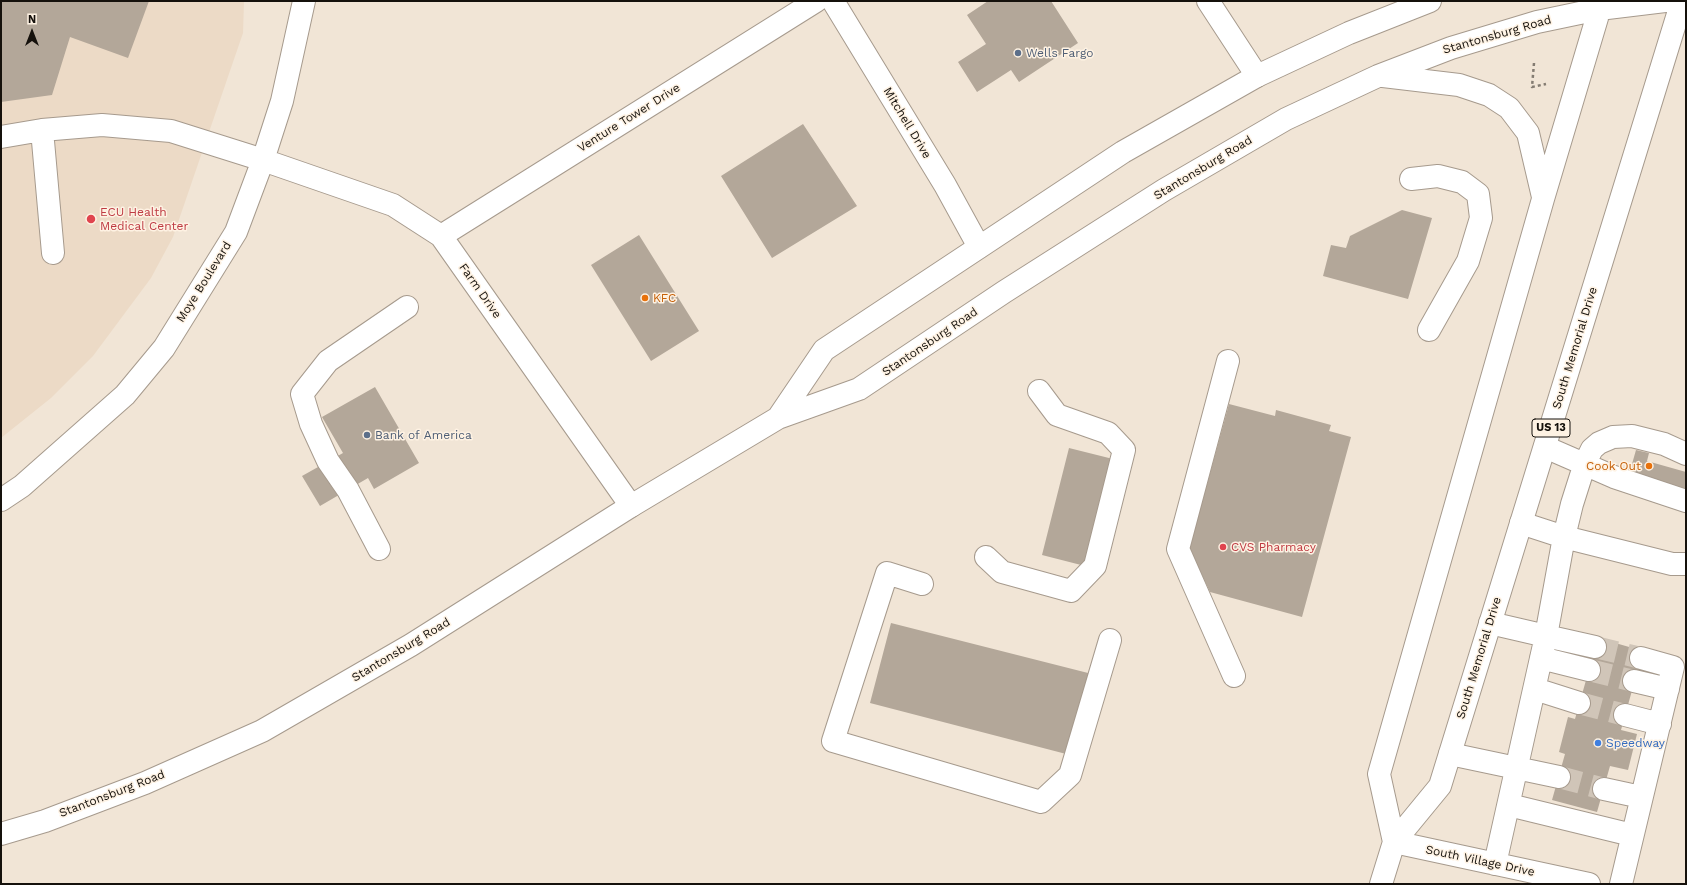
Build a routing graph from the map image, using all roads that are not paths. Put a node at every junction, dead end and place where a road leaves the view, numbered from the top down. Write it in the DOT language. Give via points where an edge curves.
graph roads {
  1 [pos="304,1"];
  2 [pos="832,1"];
  3 [pos="1208,1"];
  4 [pos="1430,1"];
  5 [pos="1665,1"];
  6 [pos="1682,1"];
  7 [pos="812,2"];
  8 [pos="1601,5"];
  9 [pos="1257,76"];
  10 [pos="1378,76"];
  11 [pos="42,130"];
  12 [pos="1,137"];
  13 [pos="263,160"];
  14 [pos="1411,179"];
  15 [pos="1543,199"];
  16 [pos="441,236"];
  17 [pos="979,247"];
  18 [pos="53,253"];
  19 [pos="407,307"];
  20 [pos="1429,330"];
  21 [pos="1228,362"];
  22 [pos="1039,391"];
  23 [pos="778,418"];
  24 [pos="1545,447"];
  25 [pos="1686,454"];
  26 [pos="1585,464"];
  27 [pos="1,500"];
  28 [pos="1686,501"];
  29 [pos="631,506"];
  30 [pos="1521,523"];
  31 [pos="1564,537"];
  32 [pos="379,549"];
  33 [pos="986,557"];
  34 [pos="1686,564"];
  35 [pos="922,584"];
  36 [pos="1490,623"];
  37 [pos="1546,636"];
  38 [pos="1110,640"];
  39 [pos="1595,647"];
  40 [pos="1541,658"];
  41 [pos="1641,658"];
  42 [pos="1589,670"];
  43 [pos="1234,676"];
  44 [pos="1634,681"];
  45 [pos="1535,689"];
  46 [pos="1668,689"];
  47 [pos="1579,703"];
  48 [pos="1625,715"];
  49 [pos="1660,724"];
  50 [pos="1450,754"];
  51 [pos="1517,768"];
  52 [pos="1559,777"];
  53 [pos="1604,788"];
  54 [pos="1642,797"];
  55 [pos="1509,805"];
  56 [pos="1,834"];
  57 [pos="1632,835"];
  58 [pos="1394,842"];
  59 [pos="1495,864"];
  60 [pos="1381,884"];
  61 [pos="1589,884"];
  62 [pos="1621,884"];
  1 -- 13 [label="main road, Moye Boulevard" via="282,101"];
  2 -- 17 [label="main road, Mitchell Drive" via="945,185"];
  3 -- 9 [label="main road"];
  4 -- 9 [label="main road, Stantonsburg Road" via="1349,33"];
  5 -- 8 [label="main road, Stantonsburg Road"];
  6 -- 24 [label="main road, South Memorial Drive / US 13"];
  7 -- 16 [label="main road, Venture Tower Drive"];
  8 -- 10 [label="main road, Stantonsburg Road" via="1451,48"];
  8 -- 15 [label="main road, South Memorial Drive / US 13"];
  9 -- 17 [label="main road, Stantonsburg Road" via="1123,152"];
  10 -- 15 [label="main road" via="1459,85 1489,95 1509,108 1528,133"];
  10 -- 23 [label="main road, Stantonsburg Road" via="1286,119 1164,190 860,389"];
  11 -- 12 [label="main road, Farm Drive"];
  11 -- 13 [label="main road, Farm Drive" via="102,125 171,130"];
  11 -- 18 [label="main road"];
  13 -- 16 [label="main road, Farm Drive" via="393,205"];
  13 -- 27 [label="main road, Moye Boulevard" via="236,232 164,348 125,395 22,486"];
  14 -- 20 [label="main road" via="1438,176 1462,182 1478,194 1481,218 1468,261"];
  15 -- 58 [label="main road, South Memorial Drive / US 13" via="1379,774"];
  16 -- 29 [label="main road, Farm Drive"];
  17 -- 23 [label="main road, Stantonsburg Road" via="824,350"];
  19 -- 32 [label="main road" via="328,362 302,394 311,424 328,461 348,490"];
  21 -- 43 [label="main road" via="1178,549"];
  22 -- 33 [label="main road" via="1057,415 1108,433 1124,450 1095,566 1071,592 1002,572"];
  23 -- 29 [label="main road, Stantonsburg Road"];
  24 -- 26 [label="main road"];
  24 -- 30 [label="main road, South Memorial Drive / US 13"];
  25 -- 26 [label="main road" via="1664,444 1632,436 1614,437 1592,449"];
  26 -- 28 [label="main road" via="1614,477"];
  26 -- 31 [label="main road"];
  29 -- 56 [label="main road, Stantonsburg Road" via="412,645 262,731 145,783"];
  30 -- 31 [label="main road"];
  30 -- 36 [label="main road, South Memorial Drive / US 13"];
  31 -- 34 [label="main road" via="1672,564"];
  31 -- 37 [label="main road"];
  35 -- 38 [label="main road" via="887,573 833,741 1040,802 1070,775"];
  36 -- 37 [label="main road"];
  36 -- 50 [label="main road, South Memorial Drive / US 13"];
  37 -- 39 [label="main road"];
  37 -- 40 [label="main road"];
  40 -- 42 [label="main road"];
  40 -- 45 [label="main road"];
  41 -- 46 [label="main road" via="1673,667"];
  44 -- 46 [label="main road"];
  45 -- 47 [label="main road"];
  45 -- 51 [label="main road"];
  46 -- 49 [label="main road"];
  48 -- 49 [label="main road"];
  49 -- 54 [label="main road"];
  50 -- 51 [label="main road"];
  50 -- 58 [label="main road, South Memorial Drive / US 13" via="1440,786"];
  51 -- 52 [label="main road"];
  51 -- 55 [label="main road"];
  53 -- 54 [label="main road"];
  54 -- 57 [label="main road"];
  55 -- 57 [label="main road"];
  55 -- 59 [label="main road"];
  57 -- 62 [label="main road"];
  58 -- 59 [label="main road, South Village Drive"];
  58 -- 60 [label="main road, South Memorial Drive / US 13"];
  59 -- 61 [label="main road, South Village Drive"];
}
